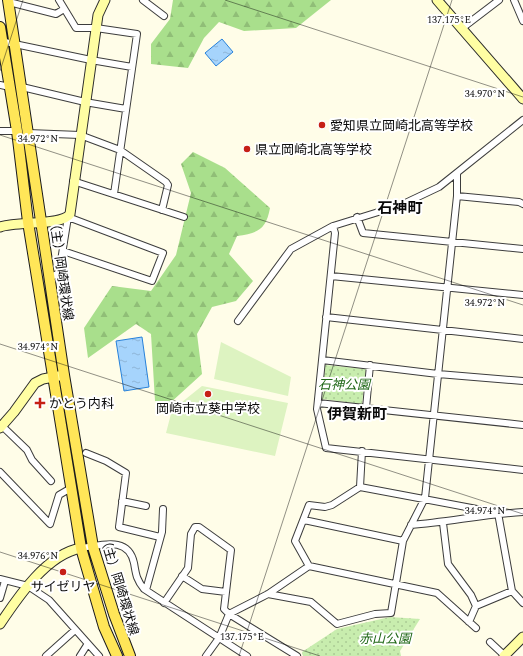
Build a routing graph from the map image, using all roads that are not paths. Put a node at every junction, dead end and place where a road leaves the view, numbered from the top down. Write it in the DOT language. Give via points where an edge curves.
graph roads {
  1 [pos="58,0"];
  2 [pos="104,0"];
  3 [pos="143,0"];
  4 [pos="437,0"];
  5 [pos="498,0"];
  6 [pos="8,1"];
  7 [pos="514,1"];
  8 [pos="64,9"];
  9 [pos="164,16"];
  10 [pos="523,21"];
  11 [pos="0,27"];
  12 [pos="96,28"];
  13 [pos="461,29"];
  14 [pos="1,41"];
  15 [pos="14,44"];
  16 [pos="92,60"];
  17 [pos="132,67"];
  18 [pos="5,86"];
  19 [pos="22,87"];
  20 [pos="523,99"];
  21 [pos="85,102"];
  22 [pos="126,109"];
  23 [pos="523,120"];
  24 [pos="0,130"];
  25 [pos="17,131"];
  26 [pos="28,133"];
  27 [pos="80,135"];
  28 [pos="120,150"];
  29 [pos="457,174"];
  30 [pos="73,181"];
  31 [pos="114,194"];
  32 [pos="457,196"];
  33 [pos="523,204"];
  34 [pos="162,210"];
  35 [pos="68,217"];
  36 [pos="184,217"];
  37 [pos="357,217"];
  38 [pos="28,222"];
  39 [pos="41,222"];
  40 [pos="333,226"];
  41 [pos="0,227"];
  42 [pos="451,242"];
  43 [pos="523,249"];
  44 [pos="63,251"];
  45 [pos="331,276"];
  46 [pos="49,278"];
  47 [pos="447,287"];
  48 [pos="523,295"];
  49 [pos="326,317"];
  50 [pos="238,321"];
  51 [pos="442,331"];
  52 [pos="523,338"];
  53 [pos="322,360"];
  54 [pos="370,365"];
  55 [pos="438,374"];
  56 [pos="64,375"];
  57 [pos="52,377"];
  58 [pos="523,381"];
  59 [pos="318,403"];
  60 [pos="366,408"];
  61 [pos="434,416"];
  62 [pos="523,425"];
  63 [pos="1,427"];
  64 [pos="362,451"];
  65 [pos="86,453"];
  66 [pos="429,459"];
  67 [pos="523,470"];
  68 [pos="0,472"];
  69 [pos="51,481"];
  70 [pos="360,487"];
  71 [pos="71,488"];
  72 [pos="425,498"];
  73 [pos="122,501"];
  74 [pos="146,506"];
  75 [pos="163,509"];
  76 [pos="523,512"];
  77 [pos="498,513"];
  78 [pos="304,520"];
  79 [pos="442,523"];
  80 [pos="411,525"];
  81 [pos="160,537"];
  82 [pos="403,541"];
  83 [pos="93,547"];
  84 [pos="81,548"];
  85 [pos="309,566"];
  86 [pos="182,576"];
  87 [pos="3,580"];
  88 [pos="396,583"];
  89 [pos="28,586"];
  90 [pos="146,590"];
  91 [pos="512,591"];
  92 [pos="226,592"];
  93 [pos="268,594"];
  94 [pos="0,598"];
  95 [pos="164,602"];
  96 [pos="523,603"];
  97 [pos="476,606"];
  98 [pos="229,614"];
  99 [pos="469,622"];
  100 [pos="0,624"];
  101 [pos="476,628"];
  102 [pos="75,630"];
  103 [pos="219,638"];
  104 [pos="523,638"];
  105 [pos="490,642"];
  106 [pos="87,645"];
  107 [pos="46,656"];
  108 [pos="80,656"];
  109 [pos="99,656"];
  110 [pos="116,656"];
  111 [pos="130,656"];
  112 [pos="206,656"];
  113 [pos="247,656"];
  114 [pos="297,656"];
  115 [pos="505,656"];
  1 -- 8 [label="street"];
  2 -- 12 [label="street"];
  3 -- 9 [label="street"];
  4 -- 13 [label="street"];
  5 -- 13 [label="street"];
  6 -- 8 [label="street" via="56,14"];
  6 -- 15 [label="main road, （主）岡崎環状線"];
  7 -- 10 [label="street"];
  8 -- 12 [label="street" via="76,28"];
  11 -- 14 [label="main road, （主）岡崎環状線"];
  12 -- 16 [label="street"];
  12 -- 17 [label="street" via="136,34"];
  13 -- 20 [label="street"];
  14 -- 15 [label="street"];
  14 -- 18 [label="main road, （主）岡崎環状線"];
  15 -- 16 [label="street"];
  15 -- 19 [label="main road, （主）岡崎環状線"];
  16 -- 17 [label="street"];
  16 -- 21 [label="street"];
  17 -- 22 [label="street"];
  18 -- 25 [label="main road, （主）岡崎環状線"];
  19 -- 21 [label="street"];
  19 -- 26 [label="main road, （主）岡崎環状線"];
  21 -- 22 [label="street"];
  21 -- 27 [label="street"];
  22 -- 28 [label="street"];
  23 -- 29 [label="street"];
  24 -- 25 [label="street"];
  25 -- 38 [label="main road, （主）岡崎環状線"];
  26 -- 27 [label="street"];
  26 -- 39 [label="main road, （主）岡崎環状線"];
  27 -- 28 [label="street"];
  27 -- 30 [label="street"];
  28 -- 31 [label="street"];
  28 -- 34 [label="street" via="168,184"];
  29 -- 32 [label="street"];
  29 -- 37 [label="street" via="438,187 401,205"];
  30 -- 31 [label="street"];
  30 -- 35 [label="street"];
  31 -- 34 [label="street"];
  32 -- 33 [label="street"];
  32 -- 42 [label="street"];
  34 -- 36 [label="street"];
  35 -- 39 [label="street" via="54,222"];
  35 -- 44 [label="street"];
  35 -- 44 [label="street" via="163,253 152,281"];
  37 -- 40 [label="street"];
  37 -- 42 [label="street" via="363,233"];
  38 -- 39 [label="street"];
  38 -- 41 [label="street"];
  38 -- 57 [label="main road, （主）岡崎環状線"];
  39 -- 46 [label="main road, （主）岡崎環状線"];
  40 -- 45 [label="street" via="335,232"];
  40 -- 50 [label="street" via="291,249"];
  42 -- 43 [label="street"];
  42 -- 47 [label="street"];
  44 -- 46 [label="street" via="59,273"];
  45 -- 47 [label="street"];
  45 -- 49 [label="street"];
  46 -- 56 [label="main road, （主）岡崎環状線"];
  47 -- 48 [label="street"];
  47 -- 51 [label="street"];
  49 -- 51 [label="street"];
  49 -- 53 [label="street"];
  51 -- 52 [label="street"];
  51 -- 55 [label="street"];
  53 -- 54 [label="street"];
  53 -- 59 [label="street"];
  54 -- 55 [label="street"];
  54 -- 60 [label="street"];
  55 -- 58 [label="street"];
  55 -- 61 [label="street"];
  56 -- 57 [label="street"];
  56 -- 83 [label="main road, （主）岡崎環状線"];
  57 -- 63 [label="street" via="36,382"];
  57 -- 71 [label="main road, （主）岡崎環状線"];
  59 -- 60 [label="street"];
  59 -- 64 [label="street" via="317,409 326,448"];
  60 -- 61 [label="street"];
  61 -- 62 [label="street"];
  61 -- 66 [label="street"];
  63 -- 69 [label="street" via="27,450 32,460"];
  64 -- 66 [label="street"];
  64 -- 70 [label="street"];
  65 -- 73 [label="street" via="126,473"];
  66 -- 67 [label="street"];
  66 -- 72 [label="street"];
  68 -- 71 [label="street" via="50,524 60,495"];
  70 -- 72 [label="street"];
  70 -- 78 [label="street" via="332,505 325,507 309,504"];
  71 -- 84 [label="main road, （主）岡崎環状線"];
  72 -- 77 [label="street"];
  72 -- 80 [label="street"];
  73 -- 74 [label="street"];
  73 -- 81 [label="street" via="119,528"];
  75 -- 81 [label="street"];
  76 -- 77 [label="street"];
  77 -- 79 [label="street"];
  77 -- 91 [label="street"];
  78 -- 82 [label="street"];
  78 -- 85 [label="street" via="295,541"];
  79 -- 80 [label="street"];
  79 -- 97 [label="street" via="448,564"];
  80 -- 82 [label="street"];
  81 -- 90 [label="street"];
  82 -- 88 [label="street"];
  83 -- 84 [label="street"];
  83 -- 90 [label="street" via="114,543 123,547 132,555 137,580"];
  83 -- 111 [label="main road, （主）岡崎環状線"];
  84 -- 89 [label="street" via="51,564"];
  84 -- 110 [label="main road, （主）岡崎環状線" via="104,628"];
  85 -- 88 [label="street"];
  85 -- 93 [label="street"];
  86 -- 92 [label="street" via="202,589"];
  86 -- 92 [label="street" via="188,568 192,529 199,527 231,550"];
  86 -- 95 [label="street"];
  87 -- 89 [label="street"];
  87 -- 94 [label="street"];
  88 -- 93 [label="street" via="391,613 375,614 337,624 312,602"];
  88 -- 99 [label="street" via="437,593"];
  89 -- 100 [label="street"];
  89 -- 102 [label="street" via="49,600"];
  90 -- 95 [label="street"];
  91 -- 96 [label="street"];
  91 -- 97 [label="street"];
  92 -- 98 [label="street" via="224,609"];
  93 -- 98 [label="street"];
  95 -- 103 [label="street"];
  97 -- 99 [label="street"];
  98 -- 103 [label="street"];
  98 -- 114 [label="street"];
  99 -- 101 [label="street"];
  102 -- 106 [label="street"];
  102 -- 107 [label="street"];
  103 -- 112 [label="street"];
  103 -- 113 [label="street"];
  104 -- 115 [label="street"];
  105 -- 115 [label="street"];
  106 -- 108 [label="street"];
  106 -- 109 [label="street"];
}
